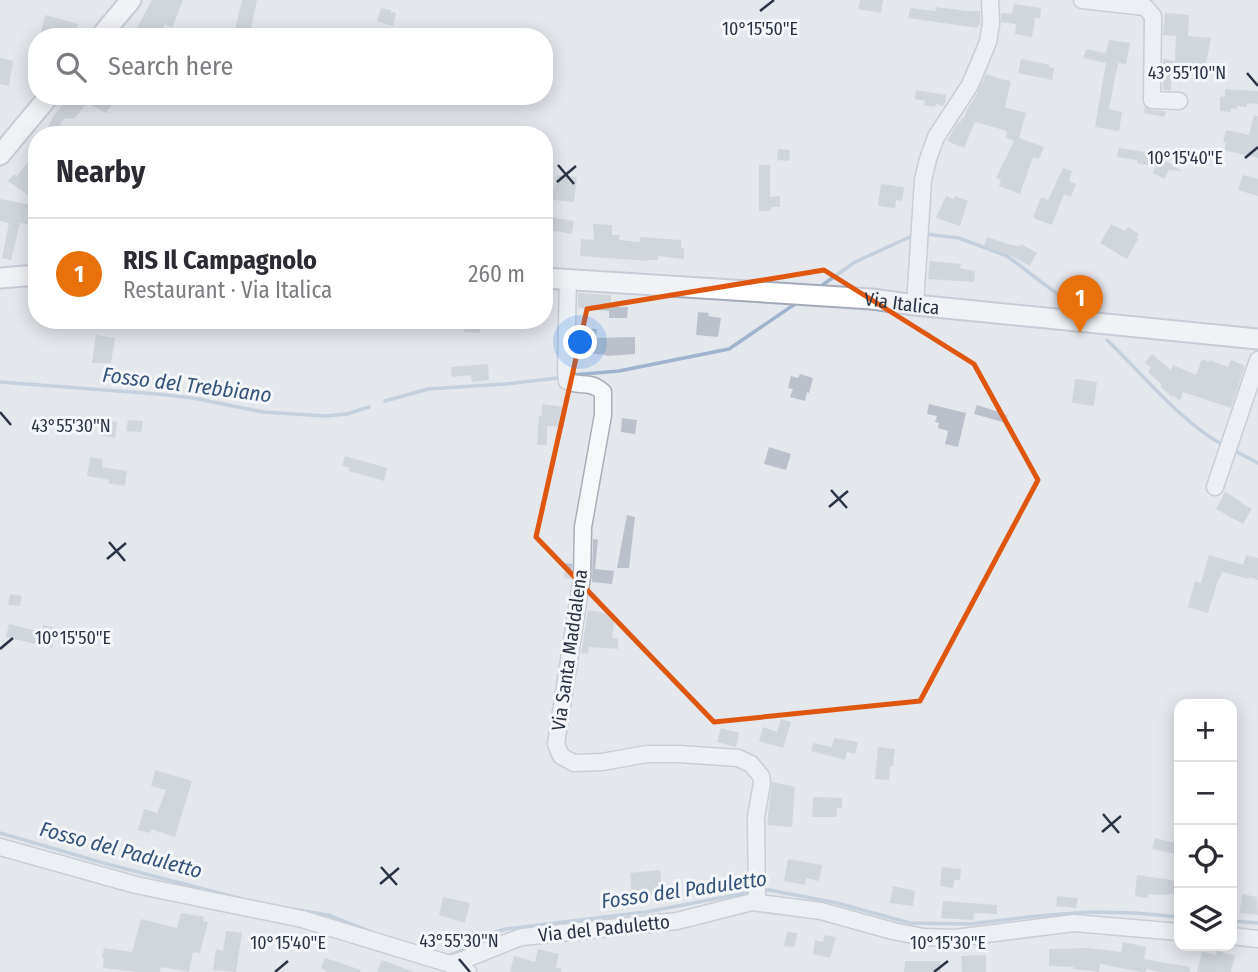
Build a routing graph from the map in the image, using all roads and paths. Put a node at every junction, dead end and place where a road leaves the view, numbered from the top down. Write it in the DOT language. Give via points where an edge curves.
graph roads {
  1 [pos="131,0"];
  2 [pos="990,0"];
  3 [pos="1082,0"];
  4 [pos="108,28"];
  5 [pos="1179,102"];
  6 [pos="42,105"];
  7 [pos="0,155"];
  8 [pos="28,275"];
  9 [pos="28,276"];
  10 [pos="0,278"];
  11 [pos="553,278"];
  12 [pos="568,279"];
  13 [pos="0,288"];
  14 [pos="915,305"];
  15 [pos="1258,339"];
  16 [pos="1258,360"];
  17 [pos="1215,487"];
  18 [pos="0,847"];
  19 [pos="757,895"];
  20 [pos="1174,932"];
  21 [pos="1237,937"];
  22 [pos="1258,939"];
  23 [pos="450,964"];
  24 [pos="468,972"];
  1 -- 4 [label="main road"];
  2 -- 14 [label="street" via="988,42 970,85 936,137 928,159"];
  3 -- 5 [label="street" via="1145,7 1153,16 1152,100"];
  6 -- 7 [label="main road"];
  8 -- 10 [label="main road"];
  9 -- 13 [label="main road"];
  11 -- 12 [label="main road, Via Italica"];
  12 -- 14 [label="main road, Via Italica"];
  12 -- 19 [label="street, Via Santa Maddalena" via="566,376 572,383 595,385 603,392 603,415 583,527 582,578 556,744 561,756 574,763 680,754 738,758 751,764 762,783 756,817"];
  14 -- 15 [label="main road, Via Italica"];
  16 -- 17 [label="street"];
  18 -- 23 [label="street" via="136,885 302,919"];
  19 -- 20 [label="street, Via del Paduletto" via="923,937 955,938 1074,923"];
  19 -- 23 [label="street, Via del Paduletto" via="752,902 677,921 522,937"];
  21 -- 22 [label="street"];
  23 -- 24 [label="street"];
}
